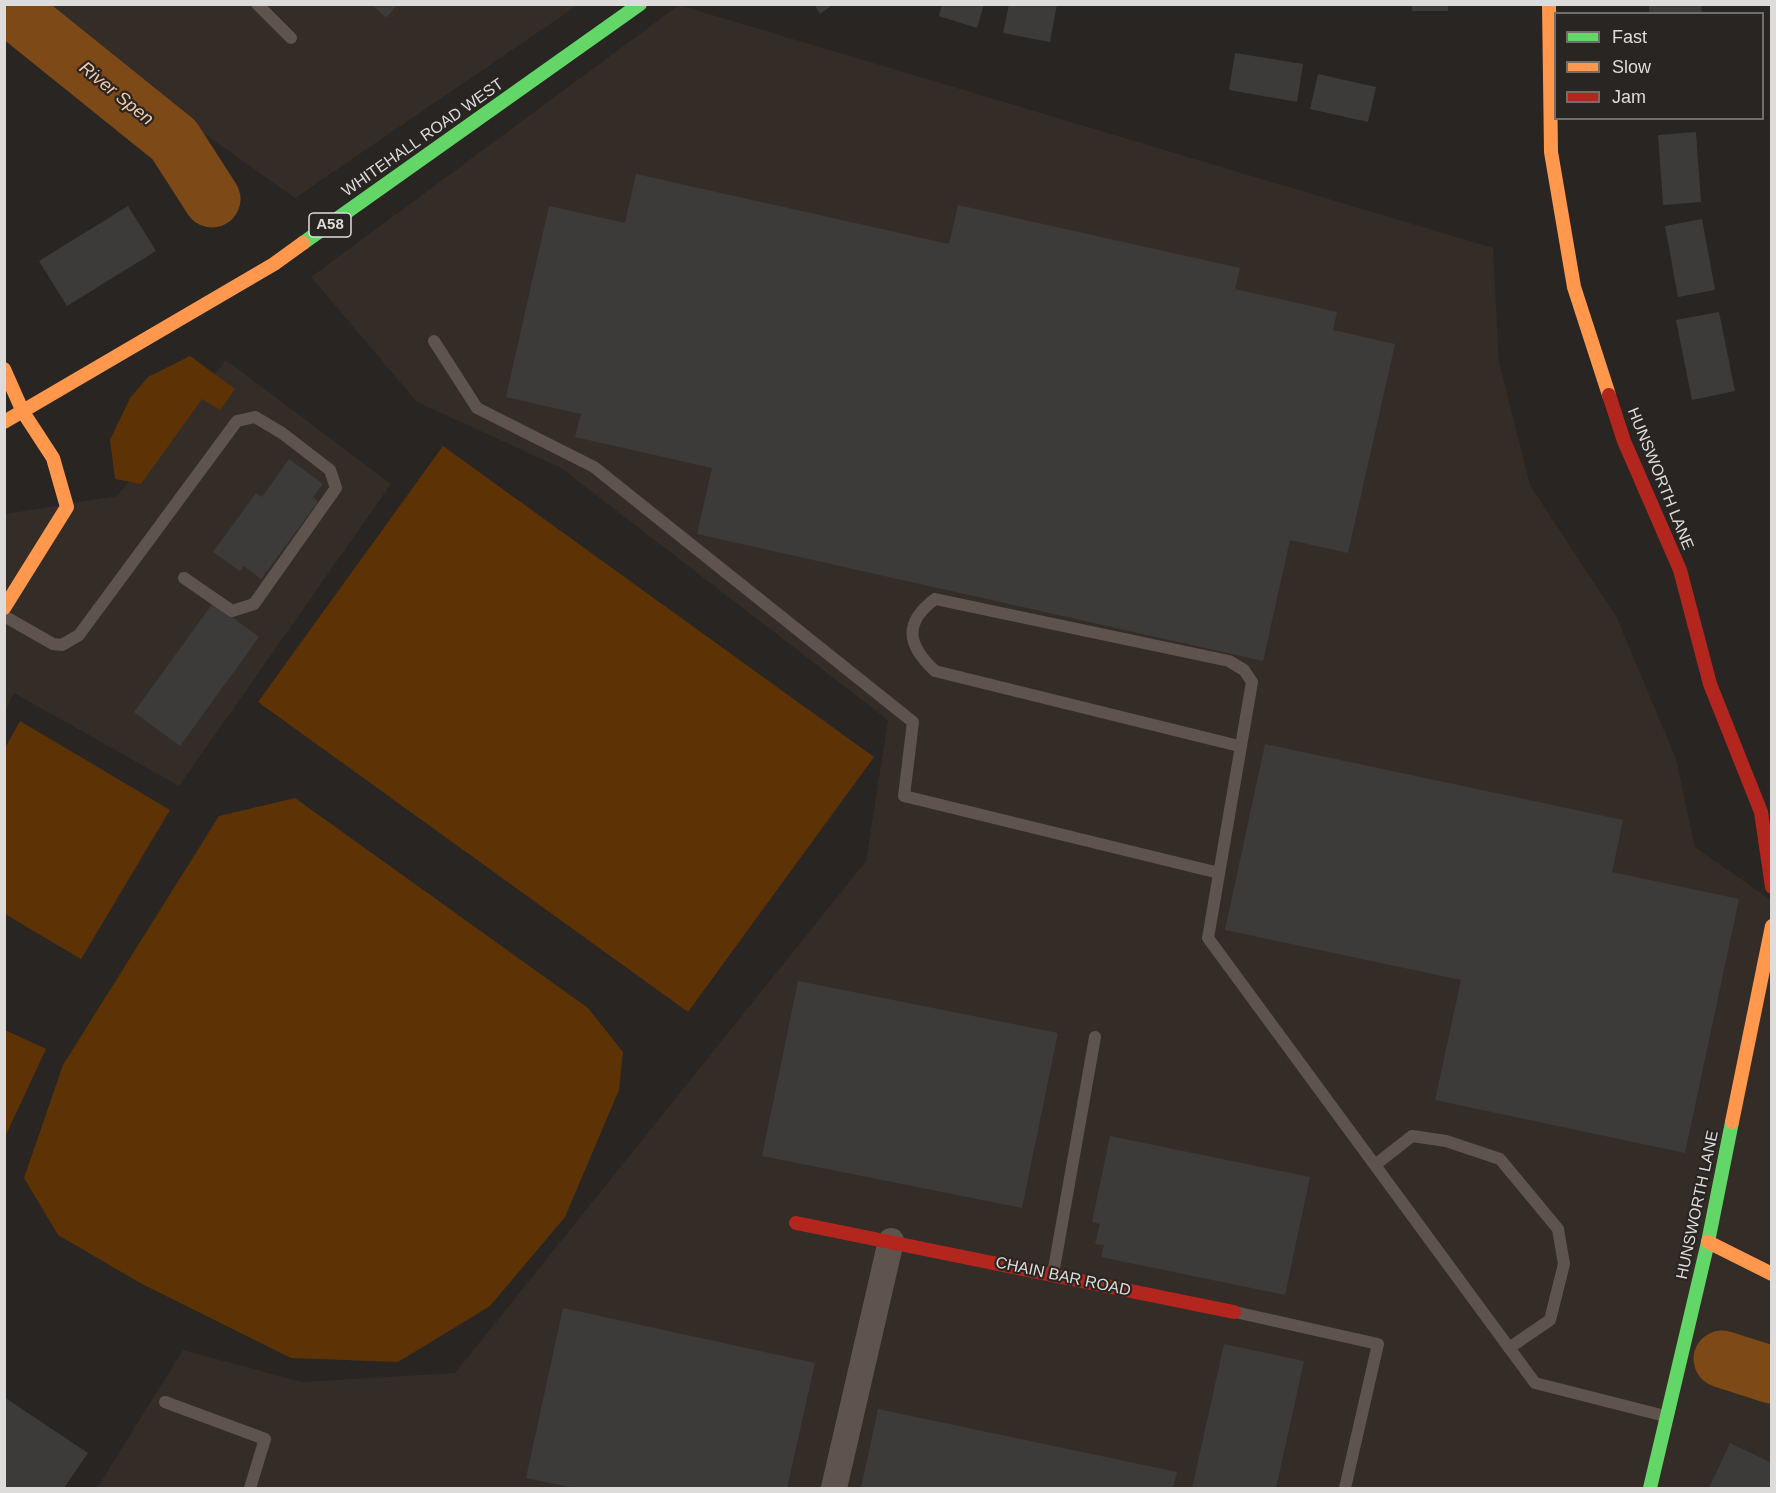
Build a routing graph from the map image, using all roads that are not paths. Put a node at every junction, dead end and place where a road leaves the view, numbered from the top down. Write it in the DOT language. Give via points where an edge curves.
graph roads {
  1 [pos="257,4"];
  2 [pos="640,4"];
  3 [pos="1549,4"];
  4 [pos="291,38"];
  5 [pos="434,341"];
  6 [pos="4,369"];
  7 [pos="23,412"];
  8 [pos="4,422"];
  9 [pos="184,578"];
  10 [pos="4,608"];
  11 [pos="4,616"];
  12 [pos="1239,746"];
  13 [pos="1219,873"];
  14 [pos="1772,887"];
  15 [pos="1772,926"];
  16 [pos="1095,1037"];
  17 [pos="1375,1165"];
  18 [pos="796,1223"];
  19 [pos="891,1241"];
  20 [pos="1708,1242"];
  21 [pos="1772,1274"];
  22 [pos="1053,1275"];
  23 [pos="1234,1312"];
  24 [pos="1509,1348"];
  25 [pos="165,1402"];
  26 [pos="1666,1417"];
  27 [pos="250,1488"];
  28 [pos="834,1488"];
  29 [pos="1345,1488"];
  30 [pos="1650,1488"];
  1 -- 4 [label="lane"];
  2 -- 7 [label="main road, WHITEHALL ROAD WEST / A58" via="274,264"];
  3 -- 14 [label="main road, HUNSWORTH LANE" via="1551,152 1574,287 1624,441 1680,570 1710,684 1761,813"];
  5 -- 13 [label="lane" via="477,408 594,467 912,722 904,795"];
  6 -- 7 [label="main road"];
  7 -- 8 [label="main road, WHITEHALL ROAD WEST / A58"];
  7 -- 10 [label="main road" via="53,458 67,507"];
  9 -- 11 [label="lane" via="232,611 254,603 336,488 330,470 255,417 237,420 79,635 62,645 53,644"];
  12 -- 12 [label="lane" via="1252,682 1244,670 1229,661 935,599 915,617 914,645 922,660 935,671"];
  12 -- 13 [label="lane"];
  13 -- 17 [label="lane" via="1208,938"];
  15 -- 20 [label="main road, HUNSWORTH LANE"];
  16 -- 22 [label="lane"];
  17 -- 24 [label="lane"];
  17 -- 24 [label="lane" via="1412,1136 1446,1141 1500,1159 1558,1229 1564,1264 1550,1320"];
  18 -- 19 [label="main road, CHAIN BAR ROAD"];
  19 -- 22 [label="main road, CHAIN BAR ROAD"];
  19 -- 28 [label="street"];
  20 -- 21 [label="main road"];
  20 -- 26 [label="main road, HUNSWORTH LANE"];
  22 -- 23 [label="main road, CHAIN BAR ROAD"];
  23 -- 29 [label="lane" via="1378,1344"];
  24 -- 26 [label="lane" via="1535,1383"];
  25 -- 27 [label="lane" via="266,1439"];
  26 -- 30 [label="main road, HUNSWORTH LANE"];
}
